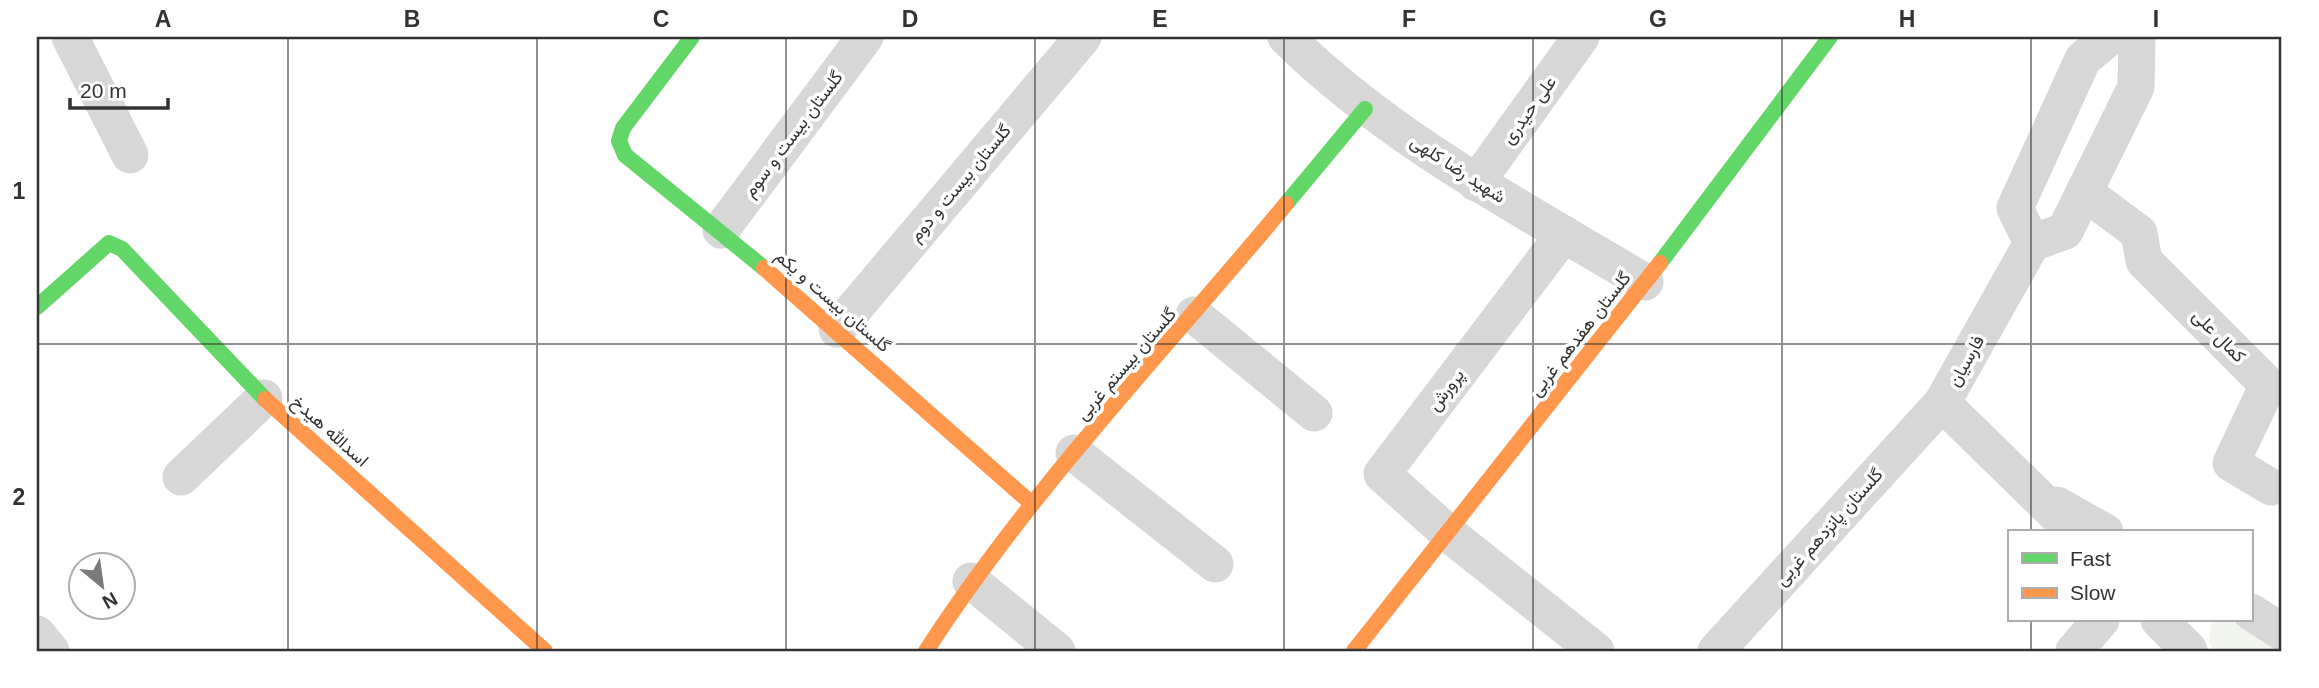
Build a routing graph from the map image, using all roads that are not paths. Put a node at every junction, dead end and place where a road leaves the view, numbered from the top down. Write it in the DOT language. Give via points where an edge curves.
graph roads {
  1 [pos="70,37"];
  2 [pos="692,37"];
  3 [pos="865,37"];
  4 [pos="1083,37"];
  5 [pos="1581,37"];
  6 [pos="1830,37"];
  7 [pos="2110,37"];
  8 [pos="2137,37"];
  9 [pos="1309,45"];
  10 [pos="1365,109"];
  11 [pos="130,155"];
  12 [pos="1476,183"];
  13 [pos="2084,192"];
  14 [pos="721,230"];
  15 [pos="1564,234"];
  16 [pos="2032,243"];
  17 [pos="1645,282"];
  18 [pos="37,307"];
  19 [pos="1194,315"];
  20 [pos="837,329"];
  21 [pos="264,398"];
  22 [pos="1942,403"];
  23 [pos="1314,413"];
  24 [pos="1074,453"];
  25 [pos="181,477"];
  26 [pos="2271,486"];
  27 [pos="2035,492"];
  28 [pos="1031,503"];
  29 [pos="2072,530"];
  30 [pos="2102,530"];
  31 [pos="1449,534"];
  32 [pos="1214,564"];
  33 [pos="971,581"];
  34 [pos="2252,613"];
  35 [pos="2099,622"];
  36 [pos="2163,622"];
  37 [pos="2282,632"];
  38 [pos="37,634"];
  39 [pos="2188,640"];
  40 [pos="51,651"];
  41 [pos="545,651"];
  42 [pos="926,651"];
  43 [pos="1057,651"];
  44 [pos="1354,651"];
  45 [pos="1596,651"];
  46 [pos="1716,651"];
  47 [pos="2074,651"];
  1 -- 11 [label="street"];
  2 -- 14 [label="street, گلستان بیست و یکم" via="623,128 619,141 625,155"];
  3 -- 14 [label="street, گلستان بیست و سوم"];
  4 -- 20 [label="street, گلستان بیست و دوم"];
  5 -- 12 [label="street, علی حیدری"];
  6 -- 17 [label="street, گلستان هفدهم غربی"];
  7 -- 16 [label="street" via="2083,60 2015,208"];
  8 -- 13 [label="street" via="2136,86"];
  9 -- 10 [label="street, شهید رضا کلهی"];
  10 -- 12 [label="street, شهید رضا کلهی"];
  10 -- 19 [label="street, گلستان بیستم غربی"];
  12 -- 15 [label="street, شهید رضا کلهی"];
  13 -- 16 [label="street" via="2065,231"];
  13 -- 26 [label="street, کمال علی" via="2139,233 2144,261 2268,385 2231,463"];
  14 -- 20 [label="street, گلستان بیست و یکم"];
  15 -- 17 [label="street, شهید رضا کلهی"];
  15 -- 31 [label="street, پرورش" via="1382,474"];
  16 -- 22 [label="street, فارسیان"];
  17 -- 31 [label="street, گلستان هفدهم غربی"];
  18 -- 21 [label="street, اسدالله هیدخ" via="109,243 122,249"];
  19 -- 23 [label="street"];
  19 -- 24 [label="street, گلستان بیستم غربی"];
  20 -- 28 [label="street, گلستان بیست و یکم"];
  21 -- 25 [label="street"];
  21 -- 41 [label="street, اسدالله هیدخ"];
  22 -- 27 [label="street, فارسیان"];
  22 -- 46 [label="street, گلستان پانزدهم غربی"];
  24 -- 28 [label="street, گلستان بیستم غربی"];
  24 -- 32 [label="street"];
  27 -- 29 [label="street, فارسیان"];
  27 -- 30 [label="street, فارسیان"];
  28 -- 33 [label="street, گلستان بیستم غربی"];
  31 -- 44 [label="street, گلستان هفدهم غربی"];
  31 -- 45 [label="street"];
  33 -- 42 [label="street, گلستان بیستم غربی"];
  33 -- 43 [label="street"];
  34 -- 37 [label="street"];
  35 -- 47 [label="street"];
  36 -- 39 [label="street"];
  38 -- 40 [label="street"];
}
